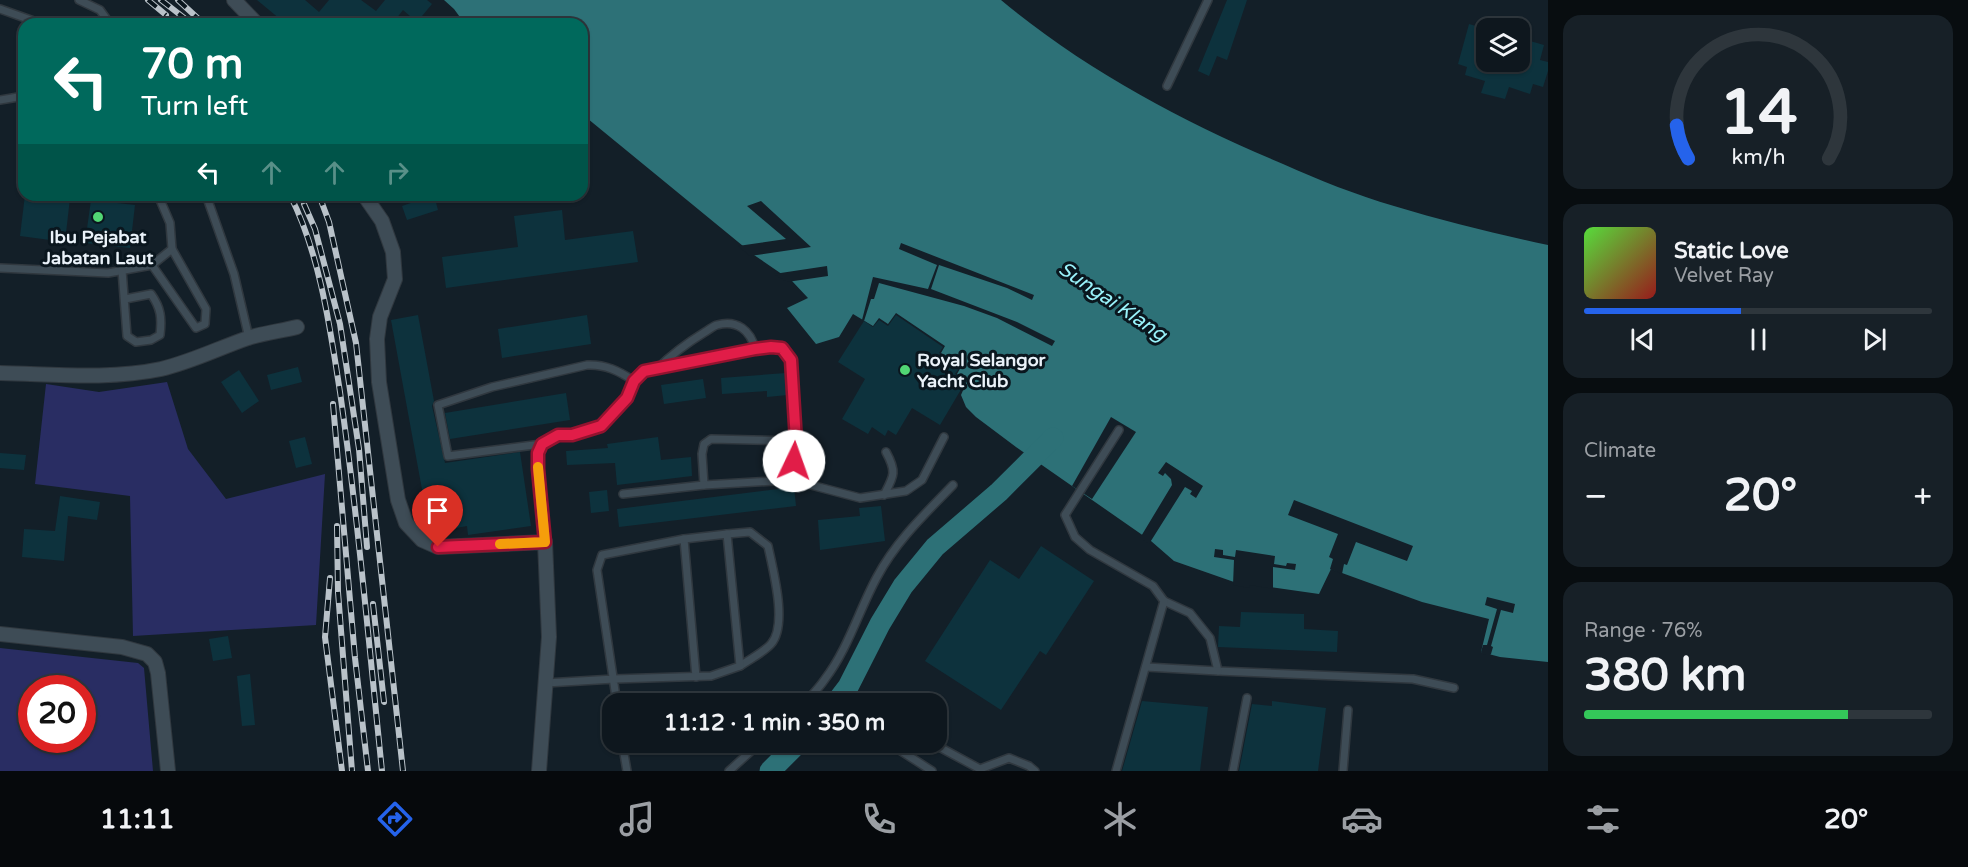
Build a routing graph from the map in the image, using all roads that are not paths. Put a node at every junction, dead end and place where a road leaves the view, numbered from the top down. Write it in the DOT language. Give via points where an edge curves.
graph roads {
  1 [pos="79,0"];
  2 [pos="234,0"];
  3 [pos="1208,0"];
  4 [pos="0,9"];
  5 [pos="25,18"];
  6 [pos="106,18"];
  7 [pos="251,18"];
  8 [pos="1167,86"];
  9 [pos="18,97"];
  10 [pos="0,100"];
  11 [pos="161,201"];
  12 [pos="208,201"];
  13 [pos="368,201"];
  14 [pos="172,249"];
  15 [pos="152,265"];
  16 [pos="0,268"];
  17 [pos="123,270"];
  18 [pos="124,299"];
  19 [pos="297,327"];
  20 [pos="249,338"];
  21 [pos="755,349"];
  22 [pos="657,369"];
  23 [pos="0,373"];
  24 [pos="634,381"];
  25 [pos="1119,430"];
  26 [pos="944,438"];
  27 [pos="796,441"];
  28 [pos="542,444"];
  29 [pos="886,452"];
  30 [pos="792,480"];
  31 [pos="704,485"];
  32 [pos="953,485"];
  33 [pos="623,494"];
  34 [pos="884,495"];
  35 [pos="726,534"];
  36 [pos="684,539"];
  37 [pos="545,542"];
  38 [pos="1164,601"];
  39 [pos="0,634"];
  40 [pos="740,666"];
  41 [pos="1146,667"];
  42 [pos="1218,671"];
  43 [pos="696,677"];
  44 [pos="614,679"];
  45 [pos="546,683"];
  46 [pos="1454,688"];
  47 [pos="616,693"];
  48 [pos="814,693"];
  49 [pos="1246,698"];
  50 [pos="1348,710"];
  51 [pos="947,751"];
  52 [pos="624,753"];
  53 [pos="748,753"];
  54 [pos="903,753"];
  55 [pos="168,771"];
  56 [pos="539,771"];
  57 [pos="627,771"];
  58 [pos="729,771"];
  59 [pos="932,771"];
  60 [pos="1035,771"];
  61 [pos="1116,771"];
  62 [pos="1233,771"];
  63 [pos="1343,771"];
  1 -- 6 [label="lane" via="100,10"];
  2 -- 7 [label="street"];
  3 -- 8 [label="lane"];
  4 -- 5 [label="lane"];
  9 -- 10 [label="lane"];
  11 -- 14 [label="lane" via="170,223"];
  12 -- 20 [label="lane" via="234,274"];
  13 -- 37 [label="street" via="382,221 393,252 395,279 380,317 377,339 379,382 398,500 406,523 422,540 438,547"];
  14 -- 15 [label="lane"];
  14 -- 15 [label="lane" via="206,309 205,324 196,328"];
  15 -- 17 [label="lane"];
  16 -- 17 [label="lane" via="108,273"];
  17 -- 18 [label="lane"];
  18 -- 18 [label="lane" via="127,336 136,342 160,335 159,305 151,294"];
  19 -- 20 [label="street"];
  20 -- 23 [label="street" via="161,369 85,375"];
  21 -- 22 [label="lane"];
  21 -- 22 [label="lane" via="747,331 736,325 718,324 675,351"];
  21 -- 27 [label="lane" via="782,348 791,360"];
  22 -- 24 [label="lane" via="644,371"];
  24 -- 28 [label="lane" via="627,398 601,426 558,435"];
  24 -- 28 [label="lane" via="600,364 587,365 492,387 438,405 448,456"];
  25 -- 38 [label="lane" via="1065,515 1075,537 1090,550 1153,586"];
  26 -- 34 [label="lane" via="922,480 906,491"];
  27 -- 30 [label="lane"];
  27 -- 31 [label="lane" via="711,439 704,444 702,454"];
  28 -- 37 [label="lane" via="538,469"];
  29 -- 34 [label="lane" via="894,464 893,478"];
  30 -- 31 [label="lane"];
  30 -- 34 [label="lane" via="860,498"];
  31 -- 33 [label="lane"];
  32 -- 48 [label="lane" via="909,530 877,576 845,647"];
  35 -- 36 [label="lane"];
  35 -- 40 [label="lane"];
  35 -- 40 [label="lane" via="750,532 768,546 778,593 778,632 773,643"];
  36 -- 43 [label="lane"];
  36 -- 44 [label="lane" via="602,555 597,570"];
  37 -- 45 [label="street" via="549,637"];
  38 -- 41 [label="lane"];
  38 -- 42 [label="lane" via="1190,613 1210,638"];
  39 -- 55 [label="street" via="122,647 147,654 158,673"];
  40 -- 43 [label="lane"];
  41 -- 42 [label="lane"];
  41 -- 61 [label="lane"];
  42 -- 46 [label="lane" via="1413,680"];
  43 -- 44 [label="lane"];
  44 -- 45 [label="lane"];
  44 -- 47 [label="lane"];
  45 -- 56 [label="street"];
  49 -- 62 [label="lane"];
  50 -- 63 [label="lane"];
  51 -- 60 [label="lane" via="980,769 1009,758"];
  52 -- 57 [label="lane"];
  53 -- 58 [label="lane"];
  54 -- 59 [label="lane"];
}
